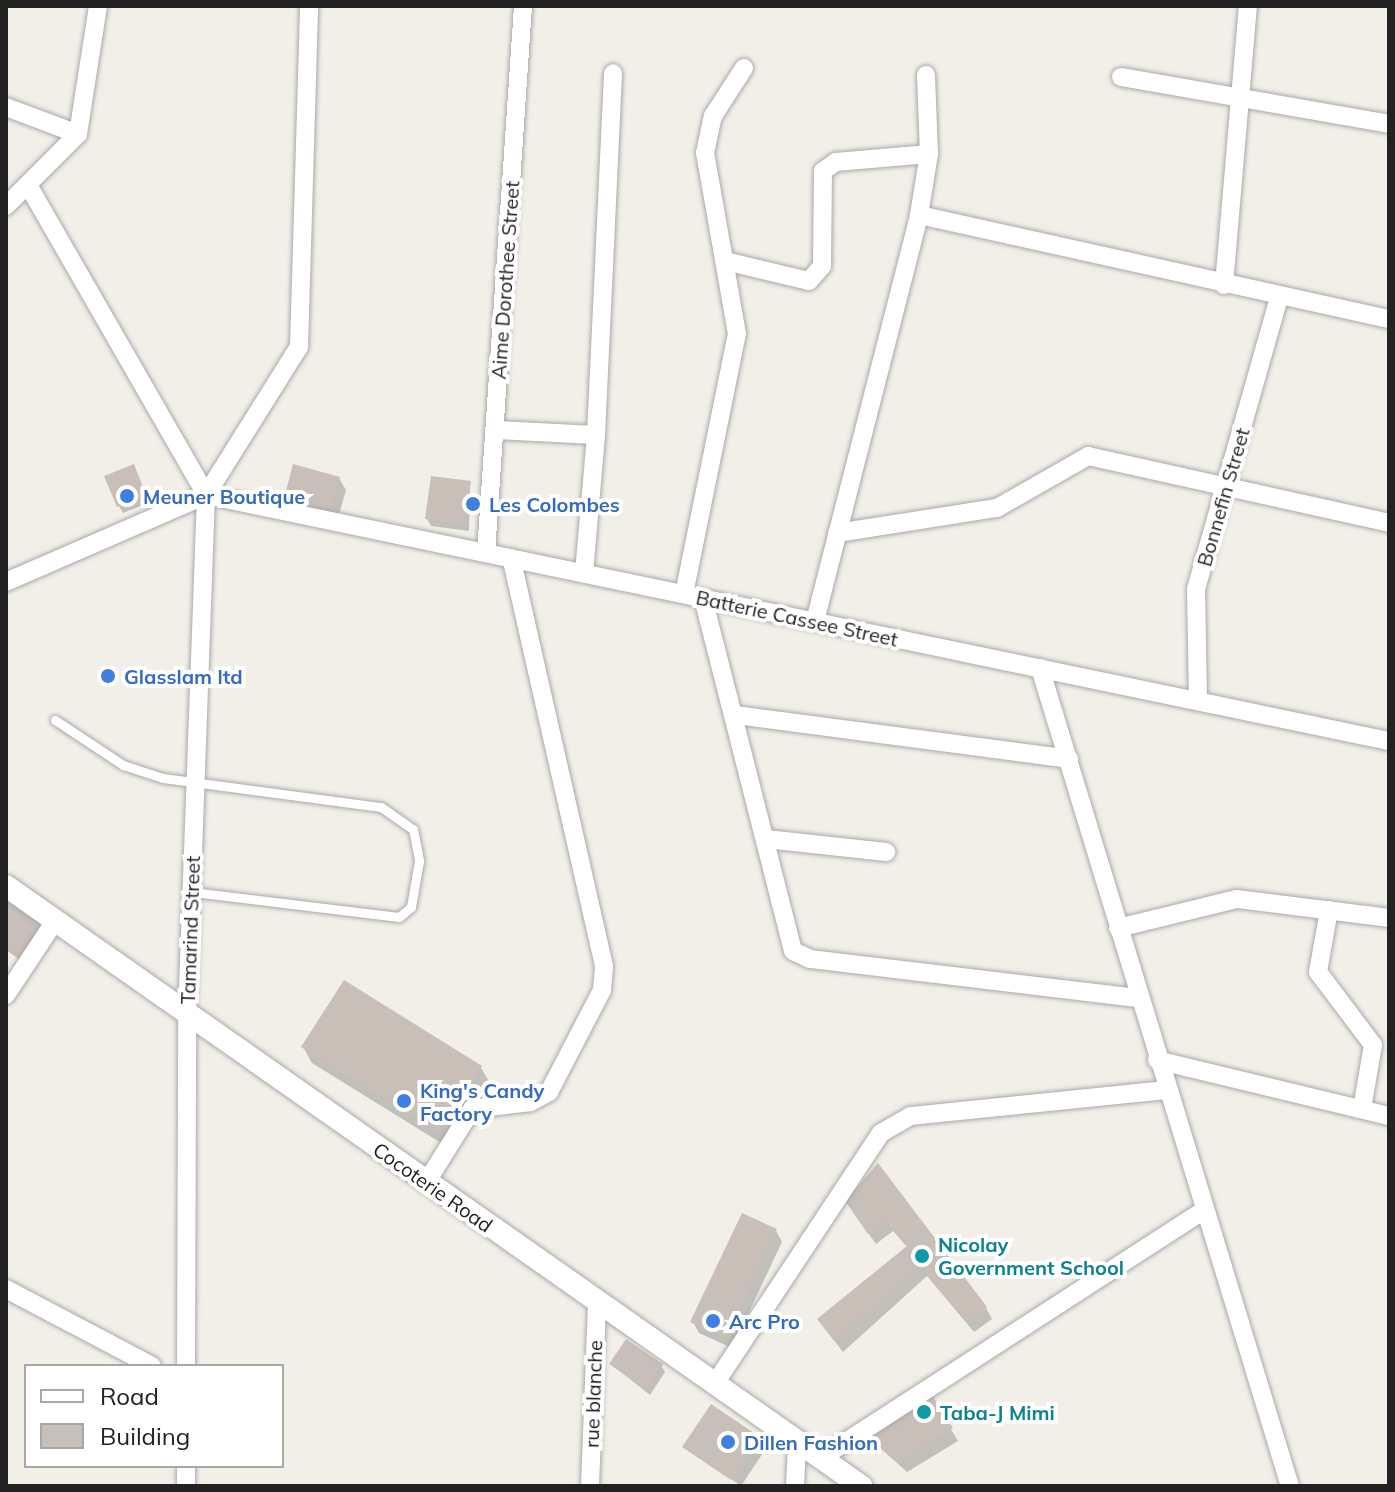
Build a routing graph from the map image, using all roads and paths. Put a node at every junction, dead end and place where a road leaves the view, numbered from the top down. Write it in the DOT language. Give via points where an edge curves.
graph roads {
  1 [pos="98,6"];
  2 [pos="309,6"];
  3 [pos="523,6"];
  4 [pos="1248,6"];
  5 [pos="744,68"];
  6 [pos="613,73"];
  7 [pos="926,75"];
  8 [pos="1121,77"];
  9 [pos="1239,98"];
  10 [pos="6,107"];
  11 [pos="1389,124"];
  12 [pos="78,134"];
  13 [pos="929,154"];
  14 [pos="28,185"];
  15 [pos="6,206"];
  16 [pos="919,215"];
  17 [pos="725,261"];
  18 [pos="1224,285"];
  19 [pos="1279,298"];
  20 [pos="1389,319"];
  21 [pos="496,430"];
  22 [pos="596,435"];
  23 [pos="1226,490"];
  24 [pos="206,495"];
  25 [pos="1389,523"];
  26 [pos="837,533"];
  27 [pos="486,553"];
  28 [pos="511,558"];
  29 [pos="584,573"];
  30 [pos="6,582"];
  31 [pos="684,594"];
  32 [pos="703,598"];
  33 [pos="815,621"];
  34 [pos="1040,668"];
  35 [pos="1198,701"];
  36 [pos="736,715"];
  37 [pos="55,720"];
  38 [pos="1389,741"];
  39 [pos="1069,759"];
  40 [pos="196,782"];
  41 [pos="766,839"];
  42 [pos="886,852"];
  43 [pos="6,886"];
  44 [pos="192,892"];
  45 [pos="1329,910"];
  46 [pos="1389,918"];
  47 [pos="55,921"];
  48 [pos="1118,928"];
  49 [pos="6,995"];
  50 [pos="1139,998"];
  51 [pos="187,1016"];
  52 [pos="1157,1060"];
  53 [pos="1165,1090"];
  54 [pos="1362,1109"];
  55 [pos="1389,1116"];
  56 [pos="426,1183"];
  57 [pos="1201,1212"];
  58 [pos="6,1289"];
  59 [pos="597,1302"];
  60 [pos="148,1364"];
  61 [pos="186,1364"];
  62 [pos="714,1385"];
  63 [pos="797,1443"];
  64 [pos="821,1458"];
  65 [pos="590,1486"];
  66 [pos="795,1486"];
  67 [pos="861,1486"];
  68 [pos="1290,1486"];
  1 -- 12 [label="street"];
  2 -- 24 [label="street" via="299,347"];
  3 -- 21 [label="street, Aime Dorothee Street"];
  4 -- 9 [label="street"];
  5 -- 17 [label="street" via="713,116 705,153"];
  6 -- 22 [label="street"];
  7 -- 13 [label="street"];
  8 -- 9 [label="street"];
  9 -- 11 [label="street"];
  9 -- 18 [label="street"];
  10 -- 12 [label="street"];
  12 -- 14 [label="street"];
  13 -- 16 [label="street"];
  13 -- 17 [label="street" via="836,162 823,171 822,266 809,281"];
  14 -- 15 [label="street"];
  14 -- 24 [label="street"];
  16 -- 18 [label="street"];
  16 -- 26 [label="street"];
  17 -- 31 [label="street" via="737,334 732,375"];
  18 -- 19 [label="street"];
  19 -- 20 [label="street"];
  19 -- 23 [label="street, Bonnefin Street"];
  21 -- 22 [label="street"];
  21 -- 27 [label="street, Aime Dorothee Street"];
  22 -- 29 [label="street"];
  23 -- 25 [label="street"];
  23 -- 26 [label="street" via="1088,456 997,508"];
  23 -- 35 [label="street, Bonnefin Street" via="1196,589"];
  24 -- 27 [label="street, Batterie Cassee Street"];
  24 -- 30 [label="street"];
  24 -- 40 [label="street, Tamarind Street"];
  26 -- 33 [label="street"];
  27 -- 28 [label="street, Batterie Cassee Street"];
  28 -- 29 [label="street, Batterie Cassee Street"];
  28 -- 56 [label="street" via="604,966 602,990 549,1092 531,1102 472,1109"];
  29 -- 31 [label="street, Batterie Cassee Street"];
  31 -- 32 [label="street, Batterie Cassee Street"];
  32 -- 33 [label="street, Batterie Cassee Street"];
  32 -- 36 [label="street"];
  33 -- 34 [label="street, Batterie Cassee Street"];
  34 -- 35 [label="street, Batterie Cassee Street"];
  34 -- 39 [label="street"];
  35 -- 38 [label="street, Batterie Cassee Street"];
  36 -- 39 [label="street"];
  36 -- 41 [label="street"];
  37 -- 40 [label="lane" via="123,765"];
  39 -- 48 [label="street"];
  40 -- 44 [label="street, Tamarind Street"];
  40 -- 44 [label="lane" via="381,807 413,829 419,861 411,907 399,917"];
  41 -- 42 [label="street"];
  41 -- 50 [label="street" via="800,956"];
  43 -- 47 [label="street, Cocoterie Road"];
  44 -- 51 [label="street, Tamarind Street"];
  45 -- 46 [label="street"];
  45 -- 48 [label="street" via="1237,899"];
  45 -- 54 [label="street" via="1318,972 1373,1045"];
  47 -- 49 [label="street"];
  47 -- 51 [label="street, Cocoterie Road"];
  48 -- 50 [label="street"];
  50 -- 52 [label="street"];
  51 -- 56 [label="street, Cocoterie Road"];
  51 -- 61 [label="street, Tamarind Street"];
  52 -- 53 [label="street"];
  52 -- 54 [label="street"];
  53 -- 57 [label="street"];
  53 -- 62 [label="street" via="911,1116 881,1133"];
  54 -- 55 [label="street"];
  56 -- 59 [label="street, Cocoterie Road"];
  57 -- 64 [label="street"];
  57 -- 68 [label="street"];
  58 -- 60 [label="street"];
  59 -- 62 [label="street, Cocoterie Road"];
  59 -- 65 [label="street, rue blanche"];
  62 -- 63 [label="street, Cocoterie Road"];
  63 -- 64 [label="street, Cocoterie Road"];
  63 -- 66 [label="street"];
  64 -- 67 [label="street, Cocoterie Road"];
}
